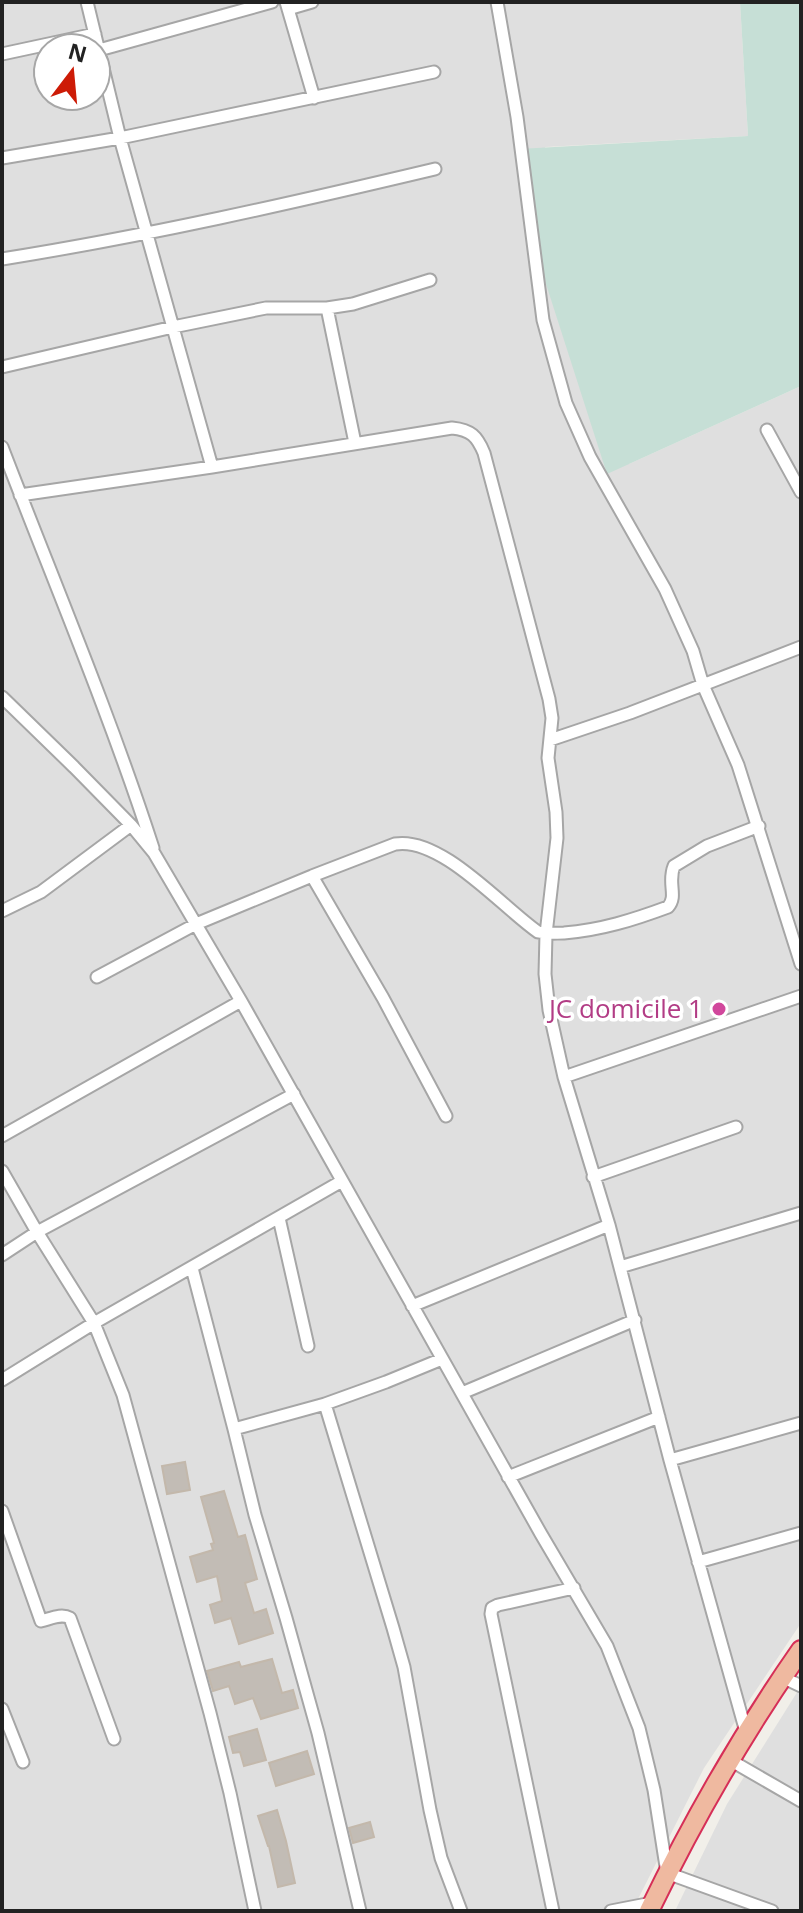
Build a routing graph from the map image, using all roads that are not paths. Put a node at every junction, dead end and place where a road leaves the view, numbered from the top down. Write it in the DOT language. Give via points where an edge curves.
graph roads {
  1 [pos="87,2"];
  2 [pos="272,2"];
  3 [pos="312,2"];
  4 [pos="497,2"];
  5 [pos="287,5"];
  6 [pos="94,32"];
  7 [pos="112,46"];
  8 [pos="32,48"];
  9 [pos="2,54"];
  10 [pos="434,72"];
  11 [pos="314,98"];
  12 [pos="112,104"];
  13 [pos="120,138"];
  14 [pos="2,158"];
  15 [pos="435,169"];
  16 [pos="146,232"];
  17 [pos="2,259"];
  18 [pos="430,280"];
  19 [pos="327,308"];
  20 [pos="173,327"];
  21 [pos="2,367"];
  22 [pos="767,430"];
  23 [pos="355,443"];
  24 [pos="2,447"];
  25 [pos="212,467"];
  26 [pos="801,492"];
  27 [pos="20,495"];
  28 [pos="801,647"];
  29 [pos="703,685"];
  30 [pos="2,697"];
  31 [pos="550,740"];
  32 [pos="131,825"];
  33 [pos="759,826"];
  34 [pos="154,853"];
  35 [pos="312,876"];
  36 [pos="2,911"];
  37 [pos="196,924"];
  38 [pos="546,934"];
  39 [pos="801,964"];
  40 [pos="97,977"];
  41 [pos="801,996"];
  42 [pos="241,1001"];
  43 [pos="564,1077"];
  44 [pos="294,1094"];
  45 [pos="446,1116"];
  46 [pos="736,1127"];
  47 [pos="2,1136"];
  48 [pos="2,1171"];
  49 [pos="593,1177"];
  50 [pos="342,1181"];
  51 [pos="801,1213"];
  52 [pos="279,1218"];
  53 [pos="609,1225"];
  54 [pos="37,1232"];
  55 [pos="2,1255"];
  56 [pos="620,1267"];
  57 [pos="192,1268"];
  58 [pos="412,1306"];
  59 [pos="635,1320"];
  60 [pos="94,1323"];
  61 [pos="308,1346"];
  62 [pos="442,1359"];
  63 [pos="2,1380"];
  64 [pos="462,1393"];
  65 [pos="325,1404"];
  66 [pos="659,1417"];
  67 [pos="801,1423"];
  68 [pos="234,1429"];
  69 [pos="670,1460"];
  70 [pos="508,1477"];
  71 [pos="2,1511"];
  72 [pos="801,1533"];
  73 [pos="698,1562"];
  74 [pos="574,1588"];
  75 [pos="801,1650"];
  76 [pos="782,1677"];
  77 [pos="801,1686"];
  78 [pos="2,1709"];
  79 [pos="746,1732"];
  80 [pos="114,1739"];
  81 [pos="730,1760"];
  82 [pos="23,1762"];
  83 [pos="801,1801"];
  84 [pos="667,1873"];
  85 [pos="650,1907"];
  86 [pos="255,1911"];
  87 [pos="360,1911"];
  88 [pos="461,1911"];
  89 [pos="553,1911"];
  90 [pos="611,1911"];
  91 [pos="772,1911"];
  1 -- 6 [label="street"];
  2 -- 7 [label="street"];
  3 -- 5 [label="street"];
  4 -- 29 [label="street" via="543,320 566,403 590,457 665,589"];
  5 -- 11 [label="street"];
  8 -- 9 [label="street"];
  10 -- 11 [label="street"];
  11 -- 13 [label="street"];
  12 -- 13 [label="street"];
  13 -- 14 [label="street"];
  13 -- 16 [label="street"];
  15 -- 16 [label="street"];
  16 -- 17 [label="street"];
  16 -- 20 [label="street"];
  18 -- 19 [label="street"];
  19 -- 20 [label="street" via="266,308"];
  19 -- 23 [label="street"];
  20 -- 21 [label="street"];
  20 -- 25 [label="street"];
  22 -- 26 [label="street"];
  23 -- 25 [label="street"];
  23 -- 31 [label="street" via="452,428 473,433 480,443 549,699"];
  24 -- 27 [label="street"];
  25 -- 27 [label="street"];
  27 -- 34 [label="street"];
  28 -- 29 [label="street"];
  29 -- 31 [label="street"];
  29 -- 33 [label="street"];
  30 -- 32 [label="street"];
  31 -- 38 [label="street" via="557,838"];
  32 -- 34 [label="street"];
  32 -- 36 [label="street" via="41,892"];
  33 -- 38 [label="street" via="707,846 674,866 668,907 607,927"];
  33 -- 39 [label="street"];
  34 -- 37 [label="street"];
  35 -- 37 [label="street"];
  35 -- 38 [label="street" via="395,844 420,845 465,871"];
  35 -- 45 [label="street"];
  37 -- 40 [label="street"];
  37 -- 42 [label="street"];
  38 -- 43 [label="street" via="549,1010"];
  41 -- 43 [label="street"];
  42 -- 44 [label="street"];
  42 -- 47 [label="street"];
  43 -- 49 [label="street"];
  44 -- 50 [label="street"];
  44 -- 54 [label="street"];
  46 -- 49 [label="street"];
  48 -- 54 [label="street"];
  49 -- 53 [label="street"];
  50 -- 52 [label="street"];
  50 -- 58 [label="street"];
  51 -- 56 [label="street"];
  52 -- 57 [label="street"];
  52 -- 61 [label="street"];
  53 -- 56 [label="street"];
  53 -- 58 [label="street"];
  54 -- 55 [label="street"];
  54 -- 60 [label="street"];
  56 -- 59 [label="street"];
  57 -- 60 [label="street"];
  57 -- 68 [label="street"];
  58 -- 62 [label="street"];
  59 -- 64 [label="street"];
  59 -- 66 [label="street"];
  60 -- 63 [label="street"];
  60 -- 86 [label="street" via="138,1448 230,1793"];
  62 -- 64 [label="street"];
  62 -- 65 [label="street"];
  64 -- 70 [label="street"];
  65 -- 68 [label="street"];
  65 -- 88 [label="street" via="400,1654 441,1858"];
  66 -- 69 [label="street"];
  66 -- 70 [label="street"];
  67 -- 69 [label="street"];
  68 -- 87 [label="street" via="318,1733"];
  69 -- 73 [label="street"];
  70 -- 74 [label="street"];
  71 -- 80 [label="street" via="41,1621 70,1618"];
  72 -- 73 [label="street"];
  73 -- 79 [label="street"];
  74 -- 84 [label="street" via="607,1646 639,1728"];
  74 -- 89 [label="street" via="498,1605 491,1614"];
  75 -- 76 [label="highway"];
  76 -- 77 [label="street"];
  76 -- 79 [label="highway"];
  78 -- 82 [label="street"];
  79 -- 81 [label="highway"];
  81 -- 83 [label="street"];
  81 -- 84 [label="highway"];
  84 -- 85 [label="highway"];
  84 -- 91 [label="street"];
  85 -- 90 [label="street"];
}
